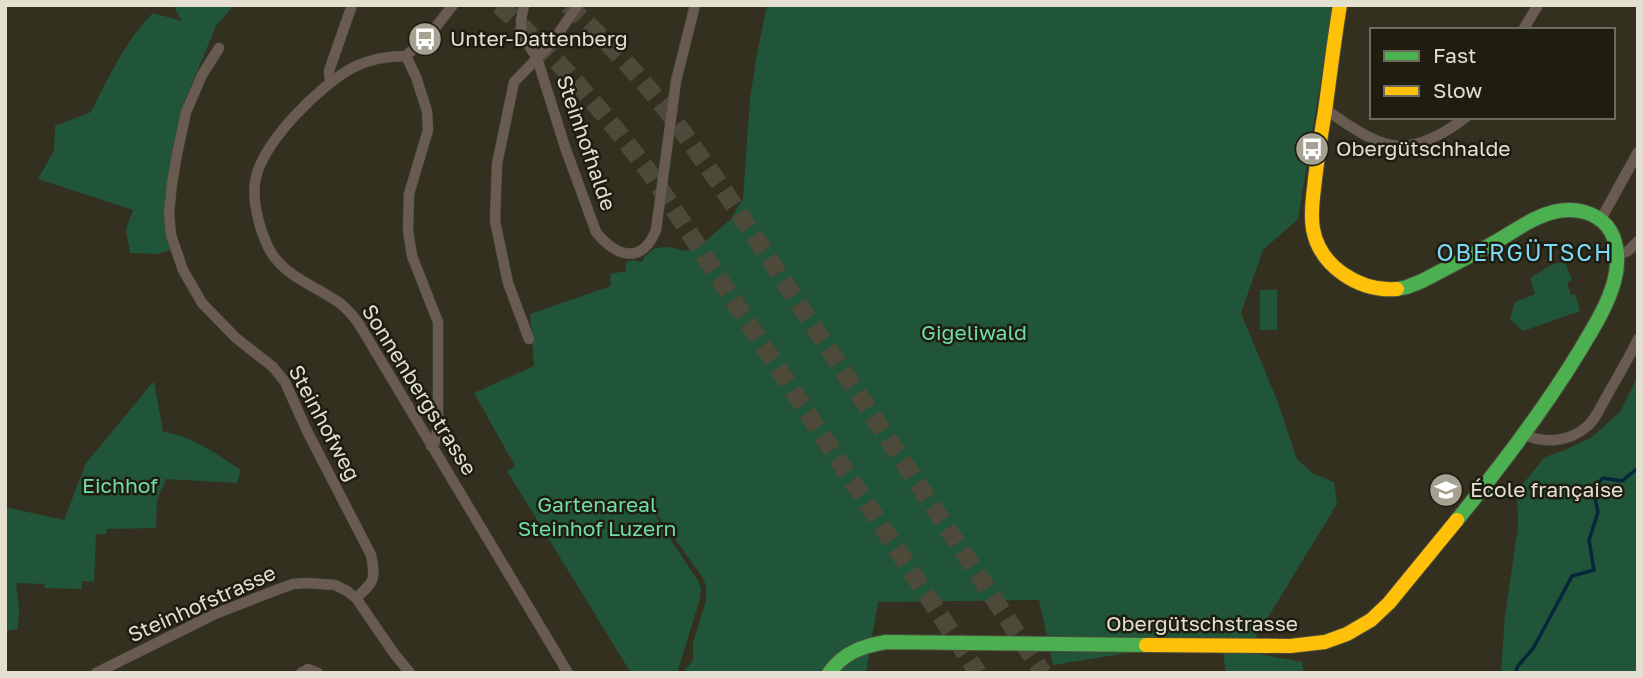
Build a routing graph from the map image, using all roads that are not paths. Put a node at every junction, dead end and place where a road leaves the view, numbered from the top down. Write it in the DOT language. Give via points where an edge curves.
graph roads {
  1 [pos="352,5"];
  2 [pos="453,5"];
  3 [pos="524,5"];
  4 [pos="578,5"];
  5 [pos="695,5"];
  6 [pos="1340,5"];
  7 [pos="1538,5"];
  8 [pos="1524,28"];
  9 [pos="219,48"];
  10 [pos="406,57"];
  11 [pos="537,58"];
  12 [pos="330,82"];
  13 [pos="1325,109"];
  14 [pos="1463,119"];
  15 [pos="1638,152"];
  16 [pos="1601,219"];
  17 [pos="1638,241"];
  18 [pos="1617,255"];
  19 [pos="1638,339"];
  20 [pos="529,340"];
  21 [pos="1524,434"];
  22 [pos="431,446"];
  23 [pos="356,598"];
  24 [pos="97,673"];
  25 [pos="301,673"];
  26 [pos="318,673"];
  27 [pos="410,673"];
  28 [pos="568,673"];
  29 [pos="829,673"];
  1 -- 12 [label="street" via="329,71"];
  2 -- 10 [label="street"];
  3 -- 11 [label="street" via="522,35"];
  4 -- 11 [label="street"];
  5 -- 11 [label="street, Steinhofhalde" via="679,62 656,230 640,252 615,251 596,232"];
  6 -- 13 [label="street"];
  7 -- 8 [label="street"];
  9 -- 23 [label="street, Steinhofweg" via="187,112 172,184 170,235 202,303 285,382 371,555 374,573 370,586"];
  10 -- 12 [label="street, Sonnenbergstrasse" via="356,66"];
  10 -- 22 [label="street" via="427,111 428,130 409,194 408,230 412,257 438,322 438,425"];
  11 -- 20 [label="street, Steinhofhalde" via="512,87 497,164 495,221 508,283"];
  12 -- 22 [label="street, Sonnenbergstrasse" via="296,114 263,160 255,181 260,225 272,254 290,273 341,304 359,324"];
  13 -- 14 [label="street" via="1392,145 1434,137"];
  13 -- 16 [label="street" via="1315,165 1313,229 1331,263 1358,283 1406,287 1540,216 1582,211"];
  15 -- 16 [label="street"];
  16 -- 18 [label="street" via="1614,235"];
  17 -- 18 [label="street"];
  18 -- 21 [label="street, Obergütschstrasse" via="1612,288 1593,327"];
  19 -- 21 [label="street" via="1588,427 1555,441"];
  21 -- 29 [label="street, Obergütschstrasse" via="1389,603 1368,622 1335,640 1278,647 886,642 848,653"];
  22 -- 28 [label="street, Sonnenbergstrasse"];
  23 -- 24 [label="street, Steinhofstrasse" via="335,585 293,584 215,614"];
  23 -- 27 [label="street"];
  25 -- 26 [label="street" via="308,669"];
}
